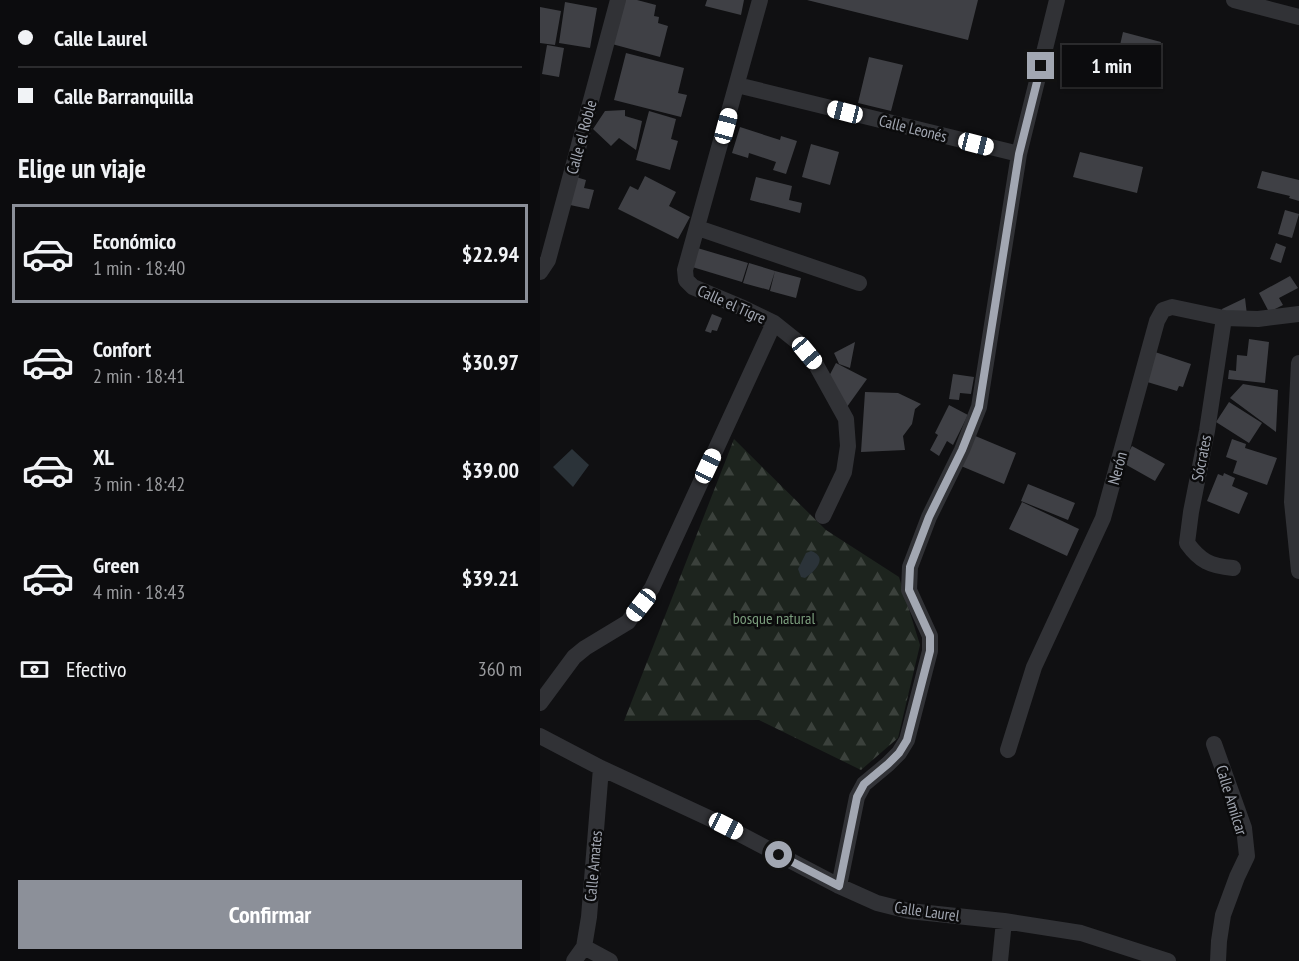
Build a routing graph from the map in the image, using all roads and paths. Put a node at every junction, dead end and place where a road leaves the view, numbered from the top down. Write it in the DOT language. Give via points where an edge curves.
graph roads {
  1 [pos="618,0"];
  2 [pos="760,0"];
  3 [pos="1058,0"];
  4 [pos="1234,0"];
  5 [pos="1299,17"];
  6 [pos="737,85"];
  7 [pos="1019,154"];
  8 [pos="698,228"];
  9 [pos="540,272"];
  10 [pos="859,283"];
  11 [pos="1299,314"];
  12 [pos="1224,318"];
  13 [pos="774,323"];
  14 [pos="1299,363"];
  15 [pos="823,516"];
  16 [pos="1233,568"];
  17 [pos="1299,571"];
  18 [pos="540,703"];
  19 [pos="540,735"];
  20 [pos="1214,744"];
  21 [pos="1008,750"];
  22 [pos="601,768"];
  23 [pos="839,886"];
  24 [pos="1004,921"];
  25 [pos="579,954"];
  26 [pos="1138,956"];
  27 [pos="610,961"];
  28 [pos="1000,961"];
  29 [pos="1168,961"];
  30 [pos="1218,961"];
  1 -- 9 [label="street, Calle el Roble" via="548,260"];
  2 -- 6 [label="street, Calle el Tigre"];
  3 -- 7 [label="street"];
  4 -- 5 [label="street"];
  6 -- 7 [label="street, Calle Leonés"];
  6 -- 8 [label="street, Calle el Tigre"];
  7 -- 23 [label="street" via="979,407 910,567 909,590 930,636 930,651 907,740 899,753 864,784 857,797"];
  8 -- 10 [label="street"];
  8 -- 13 [label="street, Calle el Tigre" via="685,270 686,280 693,287"];
  11 -- 12 [label="street, Nerón"];
  12 -- 16 [label="street, Sócrates" via="1186,543 1209,564"];
  12 -- 21 [label="street, Nerón" via="1172,307 1163,310 1157,321 1103,518 1034,667"];
  13 -- 15 [label="street, Calle el Tigre" via="799,343 815,363 846,419 848,446 844,472"];
  13 -- 18 [label="street" via="652,588 627,622 574,657"];
  14 -- 17 [label="street" via="1292,502"];
  19 -- 22 [label="street, Calle Laurel"];
  20 -- 30 [label="street, Calle Amílcar" via="1244,828 1247,856 1223,915"];
  22 -- 23 [label="street, Calle Laurel" via="713,820"];
  22 -- 25 [label="street, Calle Amates" via="589,916"];
  23 -- 24 [label="street, Calle Laurel" via="877,903 909,911"];
  24 -- 26 [label="street, Calle Laurel" via="1082,933"];
  24 -- 28 [label="street"];
  25 -- 27 [label="street"];
  26 -- 29 [label="street, Calle Laurel"];
}
